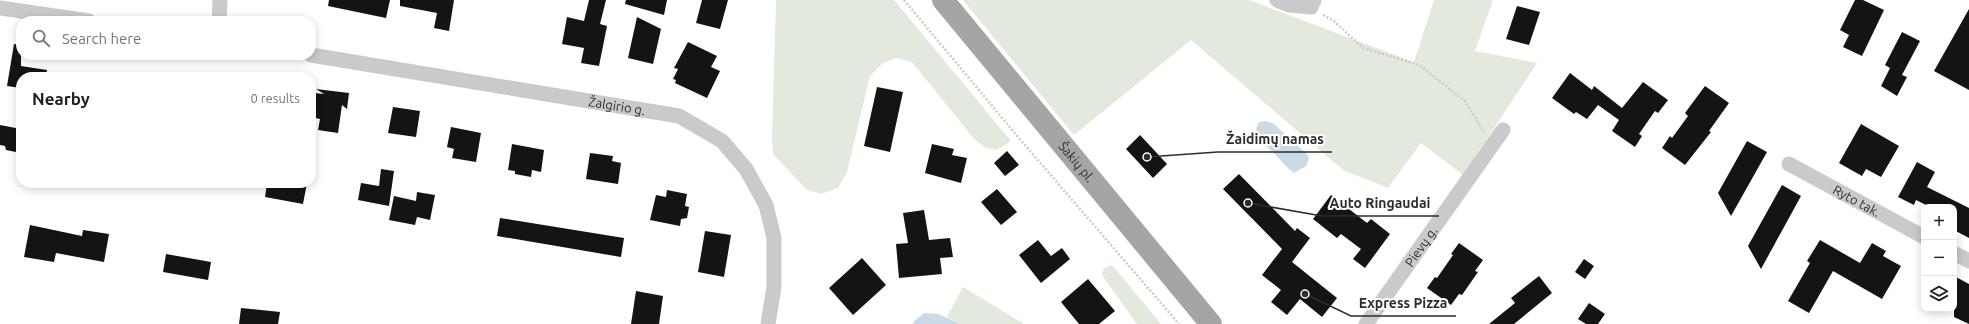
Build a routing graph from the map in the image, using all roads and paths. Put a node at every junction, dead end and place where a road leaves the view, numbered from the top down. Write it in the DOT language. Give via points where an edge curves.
graph roads {
  1 [pos="220,0"];
  2 [pos="904,0"];
  3 [pos="943,0"];
  4 [pos="1277,0"];
  5 [pos="1312,4"];
  6 [pos="0,8"];
  7 [pos="55,16"];
  8 [pos="219,16"];
  9 [pos="316,56"];
  10 [pos="1503,130"];
  11 [pos="1492,146"];
  12 [pos="1789,164"];
  13 [pos="1921,235"];
  14 [pos="1957,255"];
  15 [pos="1969,261"];
  16 [pos="768,324"];
  17 [pos="1179,324"];
  18 [pos="1211,324"];
  19 [pos="1366,324"];
  1 -- 8 [label="street"];
  2 -- 17 [label="path"];
  3 -- 18 [label="main road, Šakių pl."];
  4 -- 5 [label="street" via="1289,5"];
  5 -- 11 [label="path" via="1363,48 1419,65 1465,101"];
  6 -- 7 [label="street"];
  9 -- 16 [label="street, Žalgirio g." via="679,116 722,141 746,168 766,205 774,238 774,287"];
  10 -- 11 [label="street, Pievų g."];
  11 -- 19 [label="street, Pievų g."];
  12 -- 13 [label="street, Ryto tak."];
  14 -- 15 [label="street"];
}
